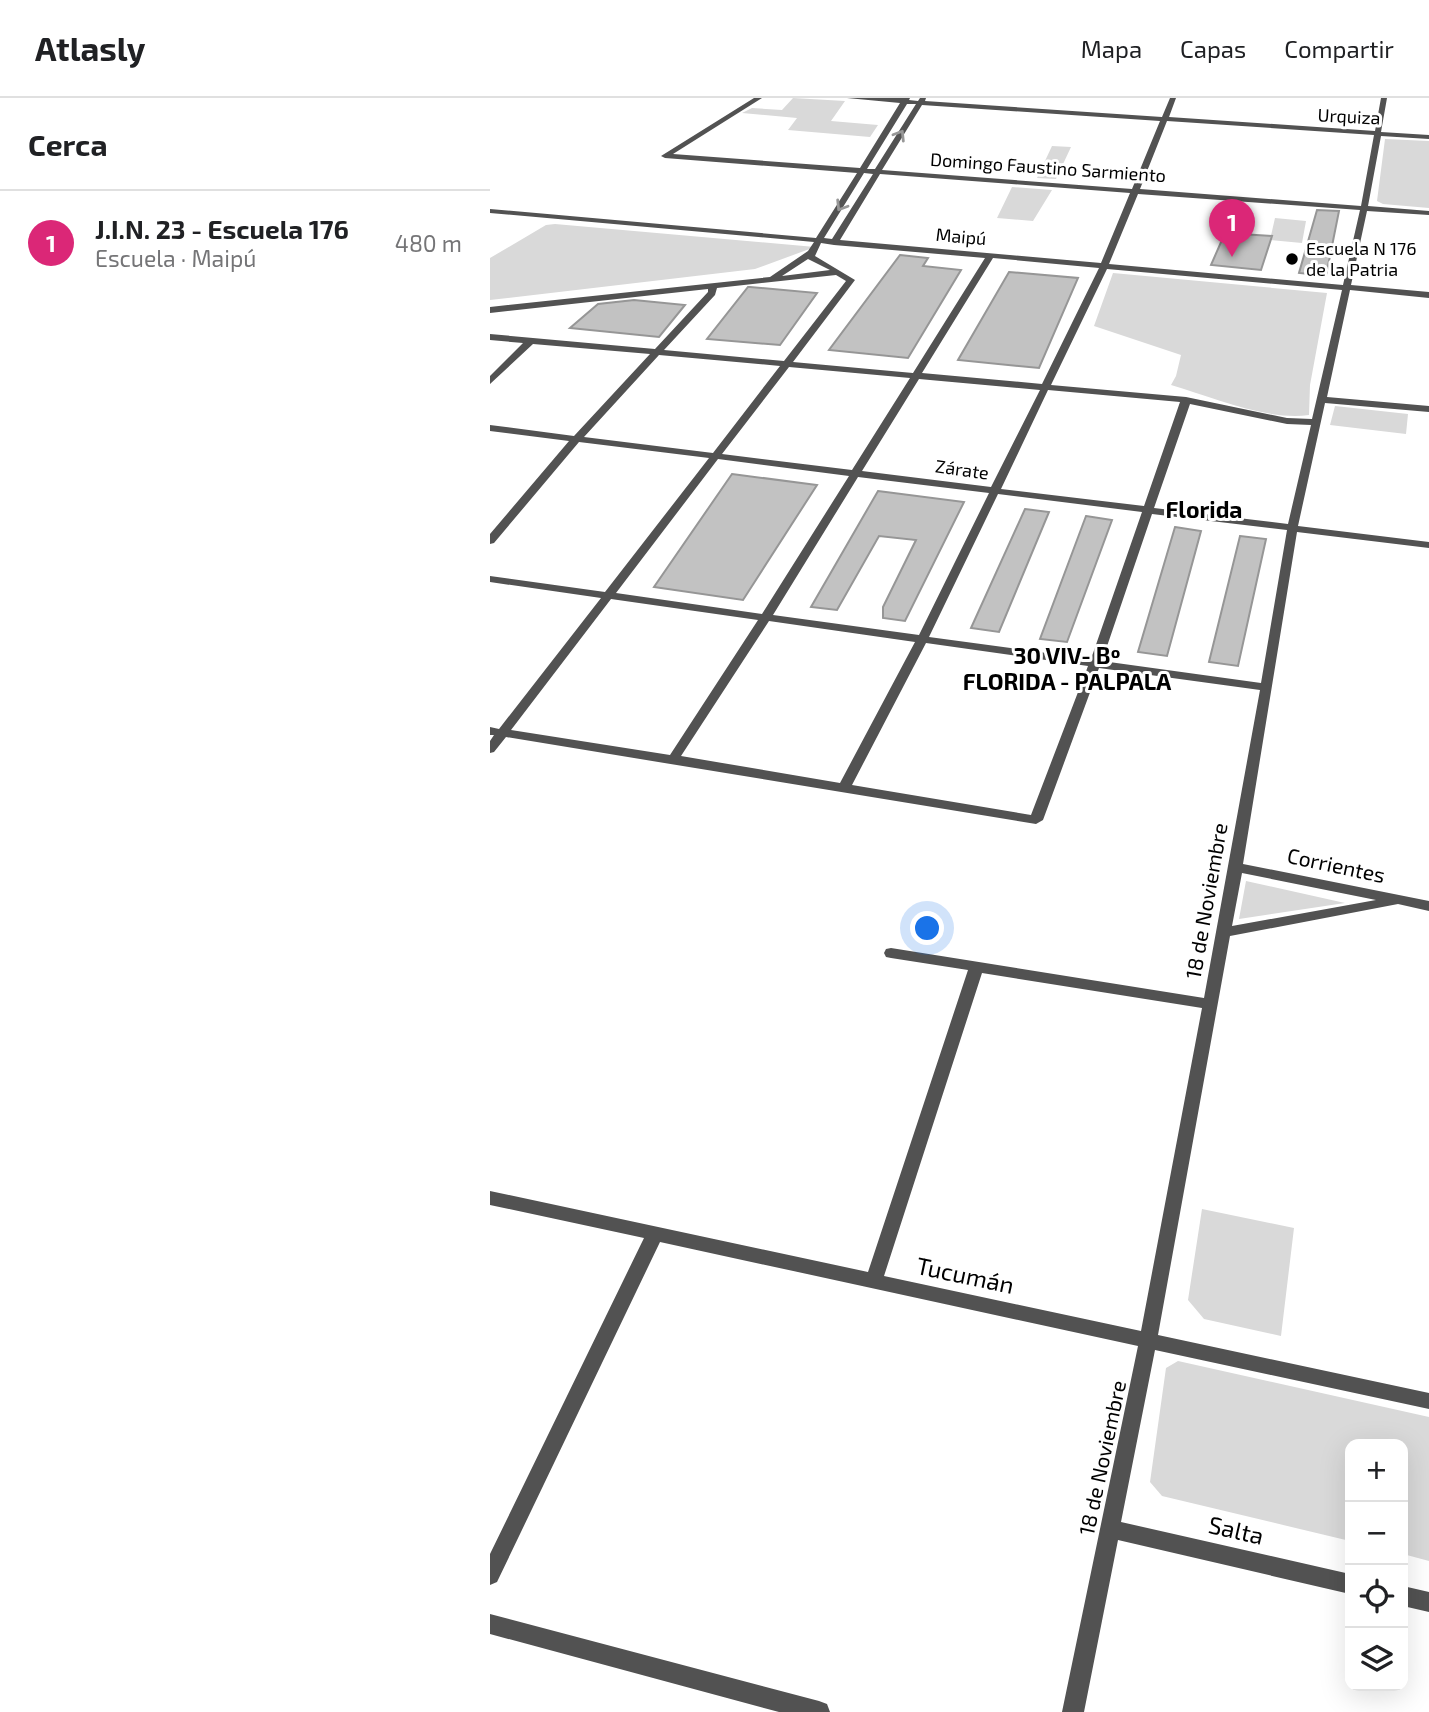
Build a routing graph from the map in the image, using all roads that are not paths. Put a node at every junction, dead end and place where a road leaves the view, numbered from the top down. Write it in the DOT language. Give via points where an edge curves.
graph roads {
  1 [pos="759,98"];
  2 [pos="850,98"];
  3 [pos="1173,98"];
  4 [pos="1384,98"];
  5 [pos="906,100"];
  6 [pos="922,100"];
  7 [pos="1164,121"];
  8 [pos="1377,135"];
  9 [pos="1429,137"];
  10 [pos="863,170"];
  11 [pos="877,172"];
  12 [pos="1137,190"];
  13 [pos="1364,209"];
  14 [pos="490,211"];
  15 [pos="1429,213"];
  16 [pos="818,242"];
  17 [pos="834,243"];
  18 [pos="811,253"];
  19 [pos="991,255"];
  20 [pos="1104,267"];
  21 [pos="837,272"];
  22 [pos="770,279"];
  23 [pos="713,285"];
  24 [pos="1346,287"];
  25 [pos="1429,295"];
  26 [pos="490,310"];
  27 [pos="490,337"];
  28 [pos="530,341"];
  29 [pos="656,351"];
  30 [pos="785,363"];
  31 [pos="916,375"];
  32 [pos="490,381"];
  33 [pos="1047,387"];
  34 [pos="1186,400"];
  35 [pos="1323,400"];
  36 [pos="1429,409"];
  37 [pos="1318,422"];
  38 [pos="490,428"];
  39 [pos="577,439"];
  40 [pos="715,456"];
  41 [pos="856,473"];
  42 [pos="994,491"];
  43 [pos="1151,508"];
  44 [pos="1293,526"];
  45 [pos="490,541"];
  46 [pos="1429,545"];
  47 [pos="490,579"];
  48 [pos="609,597"];
  49 [pos="766,617"];
  50 [pos="923,638"];
  51 [pos="1096,661"];
  52 [pos="1264,687"];
  53 [pos="496,732"];
  54 [pos="490,749"];
  55 [pos="673,758"];
  56 [pos="844,788"];
  57 [pos="1236,867"];
  58 [pos="1400,901"];
  59 [pos="1429,906"];
  60 [pos="1224,932"];
  61 [pos="891,953"];
  62 [pos="977,966"];
  63 [pos="1210,1004"];
  64 [pos="490,1198"];
  65 [pos="655,1234"];
  66 [pos="873,1282"];
  67 [pos="1149,1341"];
  68 [pos="1429,1401"];
  69 [pos="1110,1529"];
  70 [pos="490,1575"];
  71 [pos="1345,1583"];
  72 [pos="1408,1597"];
  73 [pos="1429,1602"];
  74 [pos="490,1624"];
  75 [pos="819,1712"];
  76 [pos="1073,1712"];
  1 -- 10 [label="street, Domingo Faustino Sarmiento" via="665,156"];
  2 -- 5 [label="street, Urquiza"];
  3 -- 7 [label="street"];
  4 -- 8 [label="street, 18 de Noviembre"];
  5 -- 6 [label="street, Urquiza"];
  5 -- 10 [label="street"];
  6 -- 7 [label="street, Urquiza"];
  11 -- 6 [label="street, one-way"];
  7 -- 8 [label="street, Urquiza"];
  7 -- 12 [label="street"];
  8 -- 9 [label="street, Urquiza"];
  8 -- 13 [label="street, 18 de Noviembre"];
  10 -- 11 [label="street, Domingo Faustino Sarmiento"];
  10 -- 16 [label="street, one-way"];
  11 -- 12 [label="street, Domingo Faustino Sarmiento"];
  11 -- 17 [label="street"];
  12 -- 13 [label="street, Domingo Faustino Sarmiento"];
  12 -- 20 [label="street"];
  13 -- 15 [label="street, Domingo Faustino Sarmiento"];
  13 -- 24 [label="street, 18 de Noviembre"];
  14 -- 16 [label="street, Maipú"];
  16 -- 17 [label="street, Maipú"];
  16 -- 18 [label="street"];
  17 -- 19 [label="street, Maipú"];
  18 -- 21 [label="street"];
  18 -- 22 [label="street"];
  19 -- 20 [label="street, Maipú"];
  19 -- 31 [label="street"];
  20 -- 24 [label="street, Maipú"];
  20 -- 33 [label="street"];
  21 -- 22 [label="street"];
  21 -- 30 [label="street" via="851,280"];
  22 -- 23 [label="street"];
  23 -- 26 [label="street"];
  23 -- 29 [label="street" via="712,293"];
  24 -- 25 [label="street, Maipú"];
  24 -- 35 [label="street, 18 de Noviembre"];
  27 -- 28 [label="street"];
  28 -- 29 [label="street"];
  28 -- 32 [label="street"];
  29 -- 30 [label="street"];
  29 -- 39 [label="street"];
  30 -- 31 [label="street"];
  30 -- 40 [label="street"];
  31 -- 33 [label="street"];
  31 -- 41 [label="street"];
  33 -- 34 [label="street"];
  33 -- 42 [label="street"];
  34 -- 37 [label="street" via="1287,421"];
  34 -- 43 [label="street"];
  35 -- 36 [label="street"];
  35 -- 37 [label="street, 18 de Noviembre"];
  37 -- 44 [label="street, 18 de Noviembre"];
  38 -- 39 [label="street, Zárate"];
  39 -- 40 [label="street, Zárate"];
  39 -- 45 [label="street"];
  40 -- 41 [label="street, Zárate"];
  40 -- 48 [label="street"];
  41 -- 42 [label="street, Zárate"];
  41 -- 49 [label="street"];
  42 -- 43 [label="street, Zárate"];
  42 -- 50 [label="street"];
  43 -- 44 [label="street, Zárate"];
  43 -- 51 [label="street"];
  44 -- 46 [label="street, Zárate"];
  44 -- 52 [label="street, 18 de Noviembre"];
  47 -- 48 [label="street"];
  48 -- 49 [label="street"];
  48 -- 53 [label="street"];
  49 -- 50 [label="street"];
  49 -- 55 [label="street"];
  50 -- 51 [label="street"];
  50 -- 56 [label="street"];
  51 -- 52 [label="street"];
  51 -- 56 [label="street" via="1036,820"];
  52 -- 57 [label="street, 18 de Noviembre"];
  53 -- 54 [label="street"];
  53 -- 55 [label="street"];
  55 -- 56 [label="street"];
  57 -- 58 [label="street, Corrientes"];
  57 -- 60 [label="street, 18 de Noviembre"];
  58 -- 59 [label="street, Corrientes"];
  58 -- 60 [label="street"];
  60 -- 63 [label="street, 18 de Noviembre"];
  61 -- 62 [label="street"];
  62 -- 63 [label="street"];
  62 -- 66 [label="street"];
  63 -- 67 [label="street, 18 de Noviembre"];
  64 -- 65 [label="street, Tucumán"];
  65 -- 66 [label="street, Tucumán"];
  65 -- 70 [label="street"];
  66 -- 67 [label="street, Tucumán"];
  67 -- 68 [label="street, Tucumán"];
  67 -- 69 [label="street, 18 de Noviembre"];
  69 -- 71 [label="street, Salta"];
  69 -- 76 [label="street, 18 de Noviembre"];
  72 -- 73 [label="street"];
  74 -- 75 [label="street"];
}
